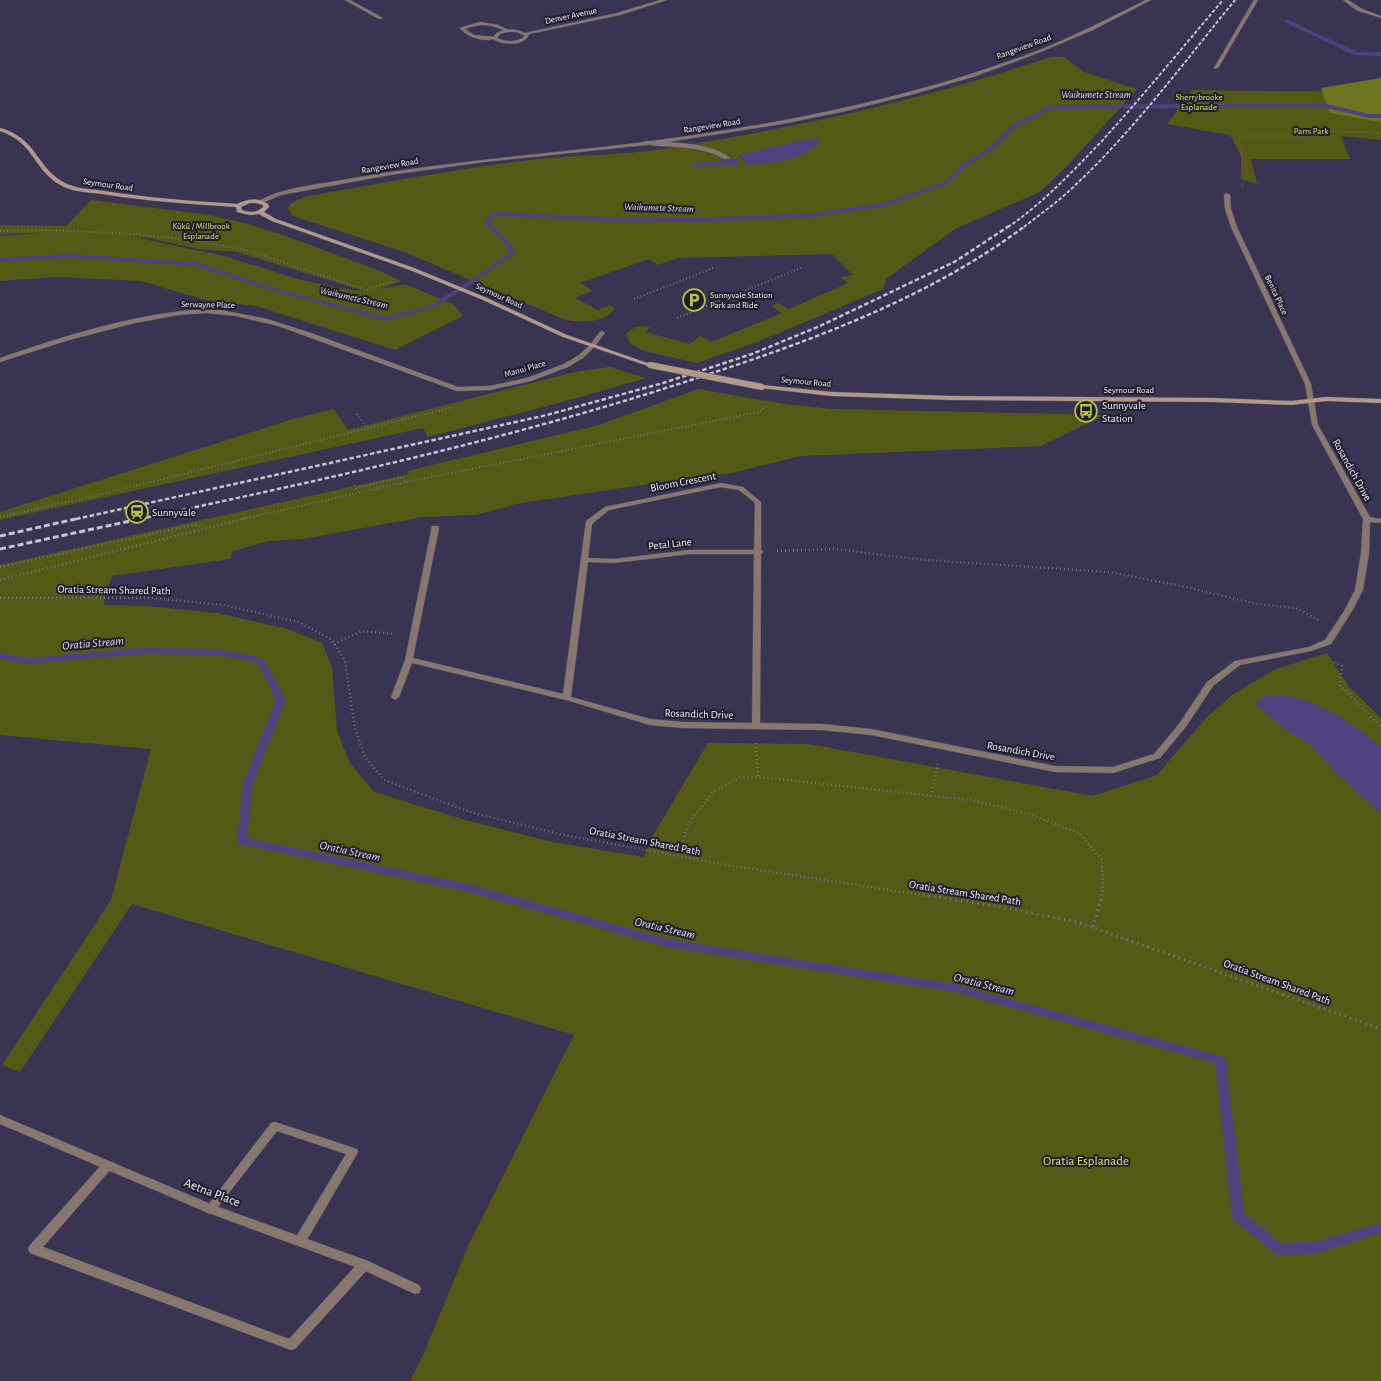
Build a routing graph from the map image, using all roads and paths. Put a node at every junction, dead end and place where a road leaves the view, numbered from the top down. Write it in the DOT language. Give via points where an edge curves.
graph roads {
  1 [pos="347,0"];
  2 [pos="665,0"];
  3 [pos="1149,0"];
  4 [pos="1256,0"];
  5 [pos="1345,0"];
  6 [pos="1381,17"];
  7 [pos="381,18"];
  8 [pos="509,31"];
  9 [pos="525,34"];
  10 [pos="495,38"];
  11 [pos="1216,68"];
  12 [pos="0,129"];
  13 [pos="1381,133"];
  14 [pos="646,143"];
  15 [pos="727,158"];
  16 [pos="1242,187"];
  17 [pos="1227,195"];
  18 [pos="260,202"];
  19 [pos="238,206"];
  20 [pos="260,212"];
  21 [pos="0,231"];
  22 [pos="716,266"];
  23 [pos="801,268"];
  24 [pos="393,280"];
  25 [pos="634,299"];
  26 [pos="677,318"];
  27 [pos="602,333"];
  28 [pos="592,346"];
  29 [pos="0,360"];
  30 [pos="456,389"];
  31 [pos="1311,401"];
  32 [pos="1381,401"];
  33 [pos="772,403"];
  34 [pos="454,407"];
  35 [pos="357,414"];
  36 [pos="368,429"];
  37 [pos="406,482"];
  38 [pos="354,485"];
  39 [pos="94,496"];
  40 [pos="95,501"];
  41 [pos="0,518"];
  42 [pos="1367,519"];
  43 [pos="1381,521"];
  44 [pos="435,528"];
  45 [pos="200,529"];
  46 [pos="759,552"];
  47 [pos="585,560"];
  48 [pos="0,566"];
  49 [pos="0,580"];
  50 [pos="0,598"];
  51 [pos="1335,629"];
  52 [pos="397,634"];
  53 [pos="334,644"];
  54 [pos="409,660"];
  55 [pos="1334,662"];
  56 [pos="395,697"];
  57 [pos="567,698"];
  58 [pos="756,726"];
  59 [pos="1381,727"];
  60 [pos="756,738"];
  61 [pos="938,762"];
  62 [pos="758,777"];
  63 [pos="931,796"];
  64 [pos="678,856"];
  65 [pos="1093,927"];
  66 [pos="1381,1029"];
  67 [pos="0,1119"];
  68 [pos="107,1166"];
  69 [pos="210,1209"];
  70 [pos="300,1241"];
  71 [pos="364,1264"];
  72 [pos="415,1289"];
  1 -- 7 [label="street"];
  2 -- 9 [label="street, Denver Avenue" via="618,14"];
  3 -- 14 [label="street, Rangeview Road" via="1077,36 1024,57 919,91 842,110 749,128"];
  4 -- 11 [label="street"];
  5 -- 6 [label="street" via="1360,10"];
  8 -- 9 [label="street, Denver Avenue"];
  8 -- 10 [label="street" via="498,33"];
  8 -- 10 [label="street, Denver Avenue" via="484,22 462,28 475,37"];
  9 -- 10 [label="street, Denver Avenue" via="525,39 517,42 502,42"];
  12 -- 19 [label="main road, Seymour Road" via="18,136 36,155 49,176 71,188 136,198"];
  13 -- 16 [label="path" via="1326,131 1309,136 1246,136 1239,140 1247,175"];
  14 -- 15 [label="street" via="698,147 716,151"];
  14 -- 18 [label="street, Rangeview Road" via="425,168 295,191"];
  17 -- 31 [label="street, Benita Place" via="1228,209 1234,227 1308,384"];
  18 -- 19 [label="main road" via="245,202"];
  18 -- 20 [label="main road" via="266,207"];
  19 -- 20 [label="main road" via="239,211 244,213"];
  20 -- 28 [label="main road, Seymour Road" via="274,220 453,285"];
  21 -- 24 [label="path" via="144,234 250,251 366,290"];
  22 -- 25 [label="path"];
  23 -- 26 [label="path"];
  27 -- 28 [label="street, Manui Place"];
  28 -- 30 [label="street, Manui Place" via="572,363 547,373 480,390"];
  28 -- 31 [label="main road, Seymour Road, bridge" via="650,365 762,387 832,394 1291,403"];
  29 -- 30 [label="street, Serwayne Place" via="137,320 167,314 220,312 258,318 294,329"];
  31 -- 32 [label="main road, Seymour Road"];
  31 -- 42 [label="street, Rosandich Drive" via="1315,425"];
  33 -- 37 [label="path" via="759,412"];
  34 -- 36 [label="path"];
  35 -- 36 [label="path"];
  36 -- 39 [label="path"];
  37 -- 38 [label="path" via="404,477 356,488"];
  37 -- 45 [label="path"];
  39 -- 40 [label="path"];
  39 -- 41 [label="path"];
  42 -- 43 [label="street"];
  42 -- 51 [label="street, Rosandich Drive" via="1359,590"];
  44 -- 54 [label="street"];
  45 -- 48 [label="path" via="198,524"];
  45 -- 49 [label="path"];
  46 -- 47 [label="street, Petal Lane" via="690,552 614,561"];
  46 -- 47 [label="street, Bloom Crescent" via="758,502 741,488 720,486 607,508 589,523"];
  46 -- 51 [label="path" via="834,549 940,561 1110,572 1257,604 1296,608"];
  46 -- 58 [label="street, Bloom Crescent"];
  47 -- 57 [label="street, Bloom Crescent"];
  50 -- 53 [label="path, Oratia Stream Shared Path" via="151,598 224,605 299,622 332,640"];
  51 -- 58 [label="street, Rosandich Drive" via="1328,642 1311,649 1238,663 1210,684 1182,726 1157,756 1113,770 1055,769 871,732 822,727"];
  52 -- 53 [label="path" via="362,631"];
  53 -- 64 [label="path, Oratia Stream Shared Path" via="345,661 355,729 365,757 384,780 470,812 559,834"];
  54 -- 56 [label="street"];
  54 -- 57 [label="street, Rosandich Drive"];
  55 -- 59 [label="path" via="1342,666 1340,686"];
  57 -- 58 [label="street, Rosandich Drive" via="650,722"];
  60 -- 62 [label="path"];
  61 -- 63 [label="path"];
  62 -- 63 [label="path"];
  62 -- 64 [label="path" via="740,778 714,791 688,824"];
  63 -- 65 [label="path" via="971,800 1029,814 1079,833 1102,860 1103,890"];
  64 -- 65 [label="path, Oratia Stream Shared Path" via="996,906"];
  65 -- 66 [label="path, Oratia Stream Shared Path"];
  67 -- 68 [label="street, Aetna Place"];
  68 -- 69 [label="street, Aetna Place"];
  68 -- 71 [label="street" via="34,1250 291,1345"];
  69 -- 70 [label="street, Aetna Place"];
  69 -- 70 [label="street" via="275,1126 353,1152"];
  70 -- 71 [label="street, Aetna Place"];
  71 -- 72 [label="street, Aetna Place"];
}
